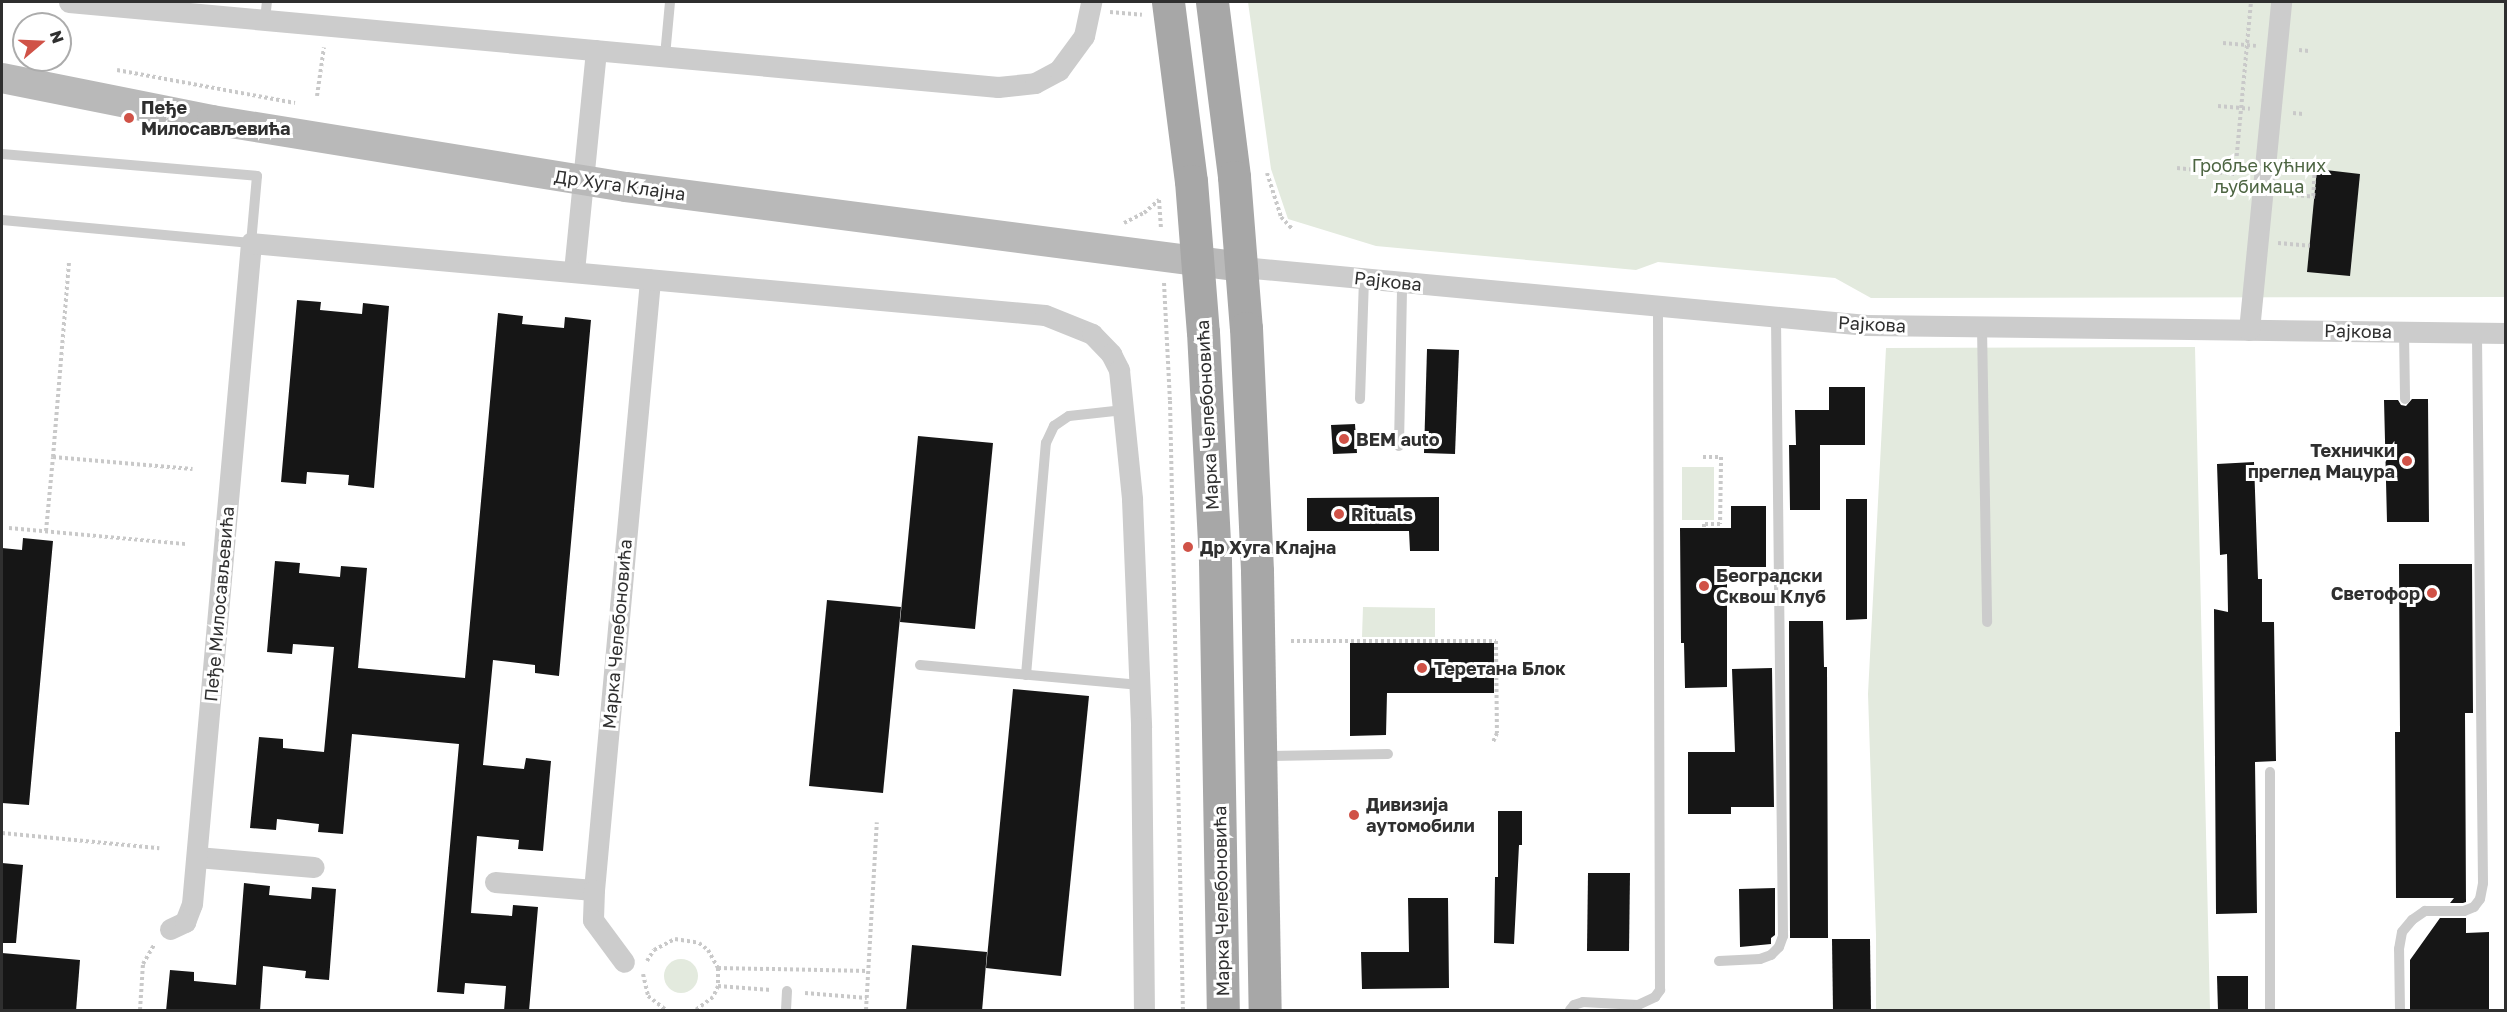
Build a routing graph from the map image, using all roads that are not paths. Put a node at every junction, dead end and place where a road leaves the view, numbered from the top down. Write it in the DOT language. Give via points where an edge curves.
graph roads {
  1 [pos="69,2"];
  2 [pos="670,2"];
  3 [pos="1212,2"];
  4 [pos="2281,2"];
  5 [pos="1090,6"];
  6 [pos="1160,9"];
  7 [pos="266,11"];
  8 [pos="596,50"];
  9 [pos="664,56"];
  10 [pos="2,78"];
  11 [pos="2,154"];
  12 [pos="584,180"];
  13 [pos="2,220"];
  14 [pos="251,243"];
  15 [pos="1199,261"];
  16 [pos="1242,267"];
  17 [pos="574,271"];
  18 [pos="1364,279"];
  19 [pos="650,280"];
  20 [pos="1402,283"];
  21 [pos="1658,307"];
  22 [pos="1776,316"];
  23 [pos="1982,328"];
  24 [pos="2249,330"];
  25 [pos="2404,332"];
  26 [pos="2477,333"];
  27 [pos="2505,334"];
  28 [pos="1360,399"];
  29 [pos="2405,399"];
  30 [pos="1125,410"];
  31 [pos="1399,446"];
  32 [pos="1987,622"];
  33 [pos="920,665"];
  34 [pos="1026,675"];
  35 [pos="1140,685"];
  36 [pos="1388,754"];
  37 [pos="1261,756"];
  38 [pos="2270,772"];
  39 [pos="197,857"];
  40 [pos="314,867"];
  41 [pos="495,882"];
  42 [pos="594,890"];
  43 [pos="170,929"];
  44 [pos="1719,961"];
  45 [pos="624,962"];
  46 [pos="787,991"];
  47 [pos="786,1011"];
  48 [pos="1144,1011"];
  49 [pos="1222,1011"];
  50 [pos="1265,1011"];
  51 [pos="1569,1011"];
  52 [pos="2270,1011"];
  53 [pos="2400,1011"];
  1 -- 7 [label="street"];
  2 -- 9 [label="lane"];
  3 -- 16 [label="main road"];
  4 -- 24 [label="street"];
  5 -- 9 [label="street" via="1084,36 1059,70 1035,83 1008,86"];
  6 -- 15 [label="main road, Марка Челебоновића"];
  7 -- 8 [label="street" via="327,26"];
  8 -- 9 [label="street"];
  8 -- 12 [label="street"];
  10 -- 12 [label="main road, Др Хуга Клајна" via="212,120"];
  11 -- 14 [label="lane" via="257,176"];
  12 -- 15 [label="main road, Др Хуга Клајна"];
  12 -- 17 [label="street"];
  13 -- 14 [label="lane"];
  14 -- 17 [label="street"];
  14 -- 39 [label="street, Пеђе Милосављевића"];
  15 -- 16 [label="main road, Др Хуга Клајна"];
  15 -- 49 [label="main road, Марка Челебоновића" via="1215,561"];
  16 -- 18 [label="street, Рајкова"];
  16 -- 37 [label="main road" via="1257,572"];
  17 -- 19 [label="street"];
  18 -- 20 [label="street, Рајкова"];
  18 -- 28 [label="lane"];
  19 -- 30 [label="street" via="1045,315 1092,334 1111,354 1119,370"];
  19 -- 42 [label="street, Марка Челебоновића"];
  20 -- 21 [label="street, Рајкова"];
  20 -- 31 [label="lane"];
  21 -- 22 [label="street, Рајкова"];
  21 -- 51 [label="lane" via="1660,990 1638,1005 1583,1002"];
  22 -- 23 [label="street, Рајкова" via="1866,325"];
  22 -- 44 [label="lane" via="1783,936 1771,956"];
  23 -- 24 [label="street, Рајкова"];
  23 -- 32 [label="lane"];
  24 -- 25 [label="street, Рајкова"];
  25 -- 26 [label="street, Рајкова"];
  25 -- 29 [label="lane"];
  26 -- 27 [label="street, Рајкова"];
  26 -- 53 [label="lane" via="2483,883 2474,907 2464,911 2425,911 2402,932"];
  30 -- 34 [label="lane" via="1069,416 1054,426 1046,443"];
  30 -- 35 [label="street"];
  33 -- 34 [label="lane"];
  34 -- 35 [label="lane"];
  35 -- 48 [label="street"];
  36 -- 37 [label="lane"];
  37 -- 50 [label="main road"];
  38 -- 52 [label="lane"];
  39 -- 40 [label="street"];
  39 -- 43 [label="street, Пеђе Милосављевића" via="192,904 185,922"];
  41 -- 42 [label="street"];
  42 -- 45 [label="street, Марка Челебоновића" via="593,920"];
  46 -- 47 [label="lane"];
}
